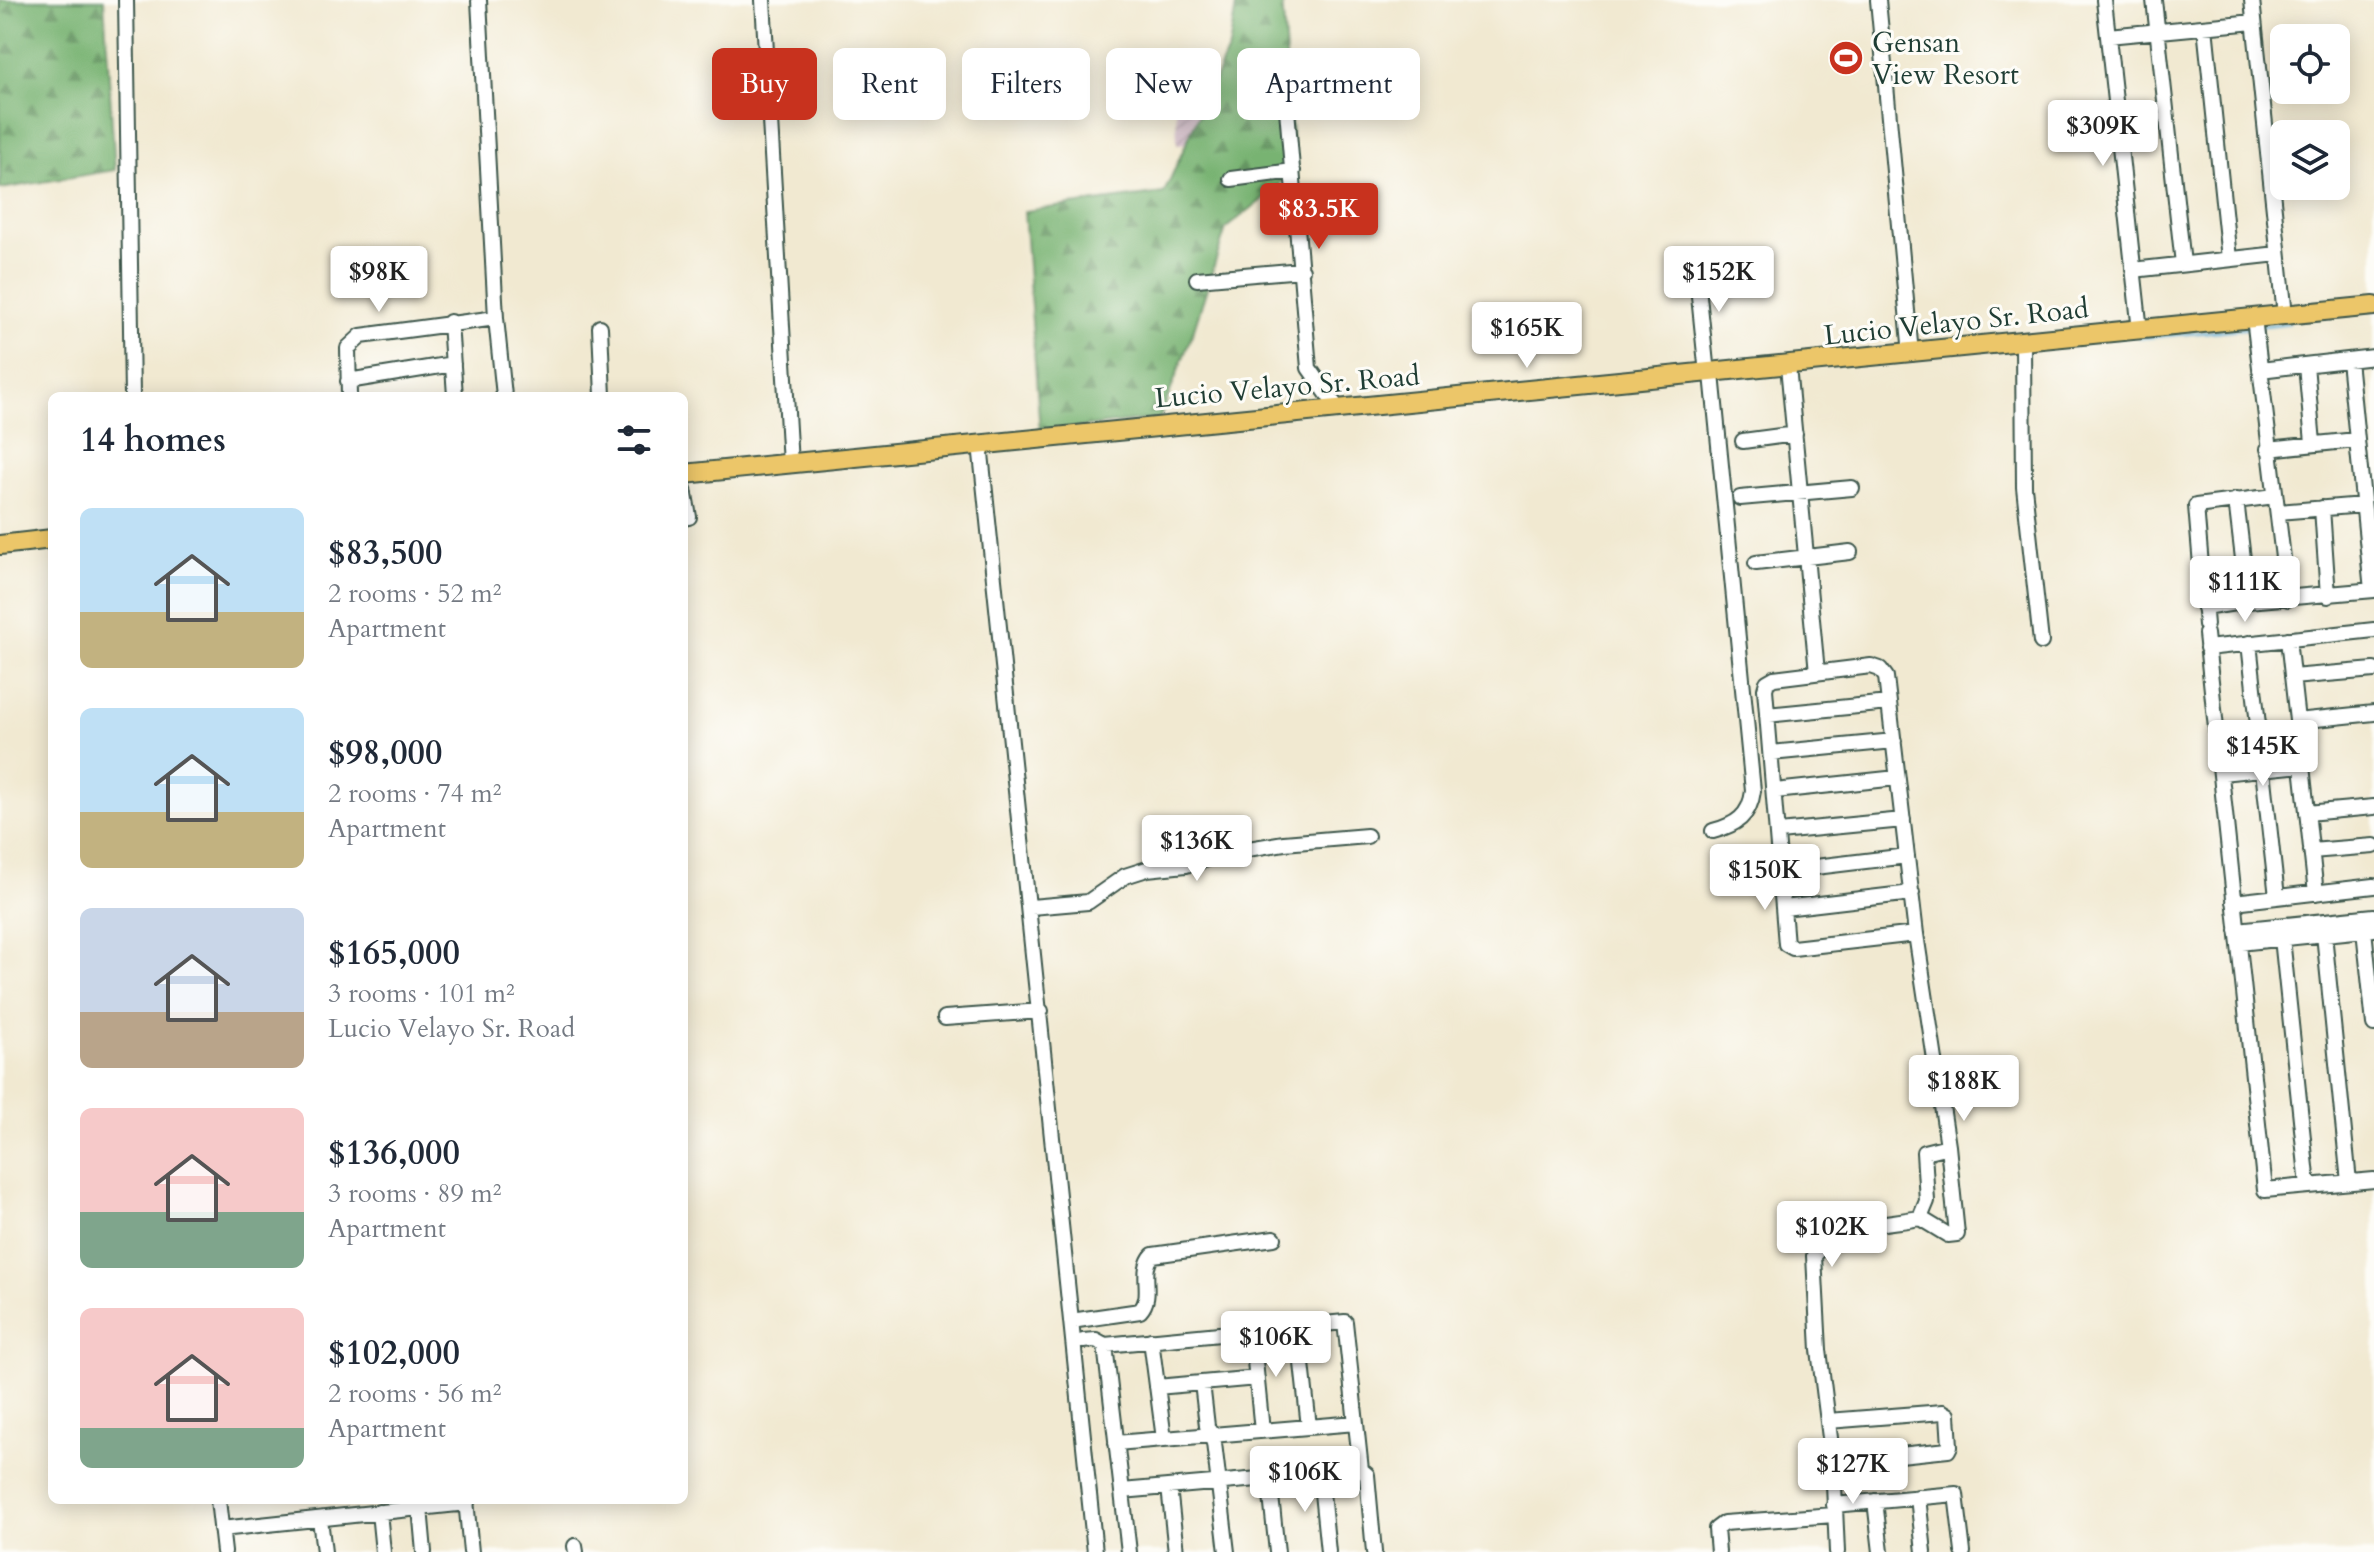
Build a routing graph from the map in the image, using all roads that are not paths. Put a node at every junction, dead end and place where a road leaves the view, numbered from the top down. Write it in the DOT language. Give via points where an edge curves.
graph roads {
  1 [pos="126,0"];
  2 [pos="479,0"];
  3 [pos="763,0"];
  4 [pos="1878,0"];
  5 [pos="2104,0"];
  6 [pos="2154,0"];
  7 [pos="2252,0"];
  8 [pos="2254,22"];
  9 [pos="2205,27"];
  10 [pos="2157,32"];
  11 [pos="2108,36"];
  12 [pos="1288,120"];
  13 [pos="1293,171"];
  14 [pos="1231,179"];
  15 [pos="2278,254"];
  16 [pos="1695,257"];
  17 [pos="2229,259"];
  18 [pos="2183,264"];
  19 [pos="1302,270"];
  20 [pos="2133,270"];
  21 [pos="1197,279"];
  22 [pos="2374,306"];
  23 [pos="2285,315"];
  24 [pos="496,318"];
  25 [pos="2254,318"];
  26 [pos="450,322"];
  27 [pos="600,327"];
  28 [pos="2140,331"];
  29 [pos="2023,343"];
  30 [pos="1911,354"];
  31 [pos="2374,357"];
  32 [pos="2349,360"];
  33 [pos="453,364"];
  34 [pos="2306,365"];
  35 [pos="1788,369"];
  36 [pos="2260,370"];
  37 [pos="1711,377"];
  38 [pos="348,388"];
  39 [pos="132,392"];
  40 [pos="455,392"];
  41 [pos="504,392"];
  42 [pos="603,392"];
  43 [pos="1338,409"];
  44 [pos="1795,434"];
  45 [pos="2356,440"];
  46 [pos="1743,441"];
  47 [pos="2313,443"];
  48 [pos="980,444"];
  49 [pos="2268,449"];
  50 [pos="790,464"];
  51 [pos="688,474"];
  52 [pos="1852,488"];
  53 [pos="1802,493"];
  54 [pos="2275,496"];
  55 [pos="1740,498"];
  56 [pos="2236,500"];
  57 [pos="2363,505"];
  58 [pos="2322,508"];
  59 [pos="2278,512"];
  60 [pos="48,539"];
  61 [pos="0,545"];
  62 [pos="1850,552"];
  63 [pos="1807,557"];
  64 [pos="1756,563"];
  65 [pos="2373,590"];
  66 [pos="2328,596"];
  67 [pos="2288,599"];
  68 [pos="2248,601"];
  69 [pos="2204,608"];
  70 [pos="2374,630"];
  71 [pos="2206,636"];
  72 [pos="2288,639"];
  73 [pos="2041,642"];
  74 [pos="2249,643"];
  75 [pos="2374,670"];
  76 [pos="1817,672"];
  77 [pos="2292,677"];
  78 [pos="1889,703"];
  79 [pos="2374,713"];
  80 [pos="1767,715"];
  81 [pos="2297,721"];
  82 [pos="1894,741"];
  83 [pos="1771,753"];
  84 [pos="2302,765"];
  85 [pos="2263,769"];
  86 [pos="2221,773"];
  87 [pos="1897,778"];
  88 [pos="1775,791"];
  89 [pos="2374,807"];
  90 [pos="2307,813"];
  91 [pos="1903,820"];
  92 [pos="1713,831"];
  93 [pos="1779,832"];
  94 [pos="1367,836"];
  95 [pos="2374,846"];
  96 [pos="2311,851"];
  97 [pos="1907,856"];
  98 [pos="1782,871"];
  99 [pos="2374,886"];
  100 [pos="1912,893"];
  101 [pos="2316,893"];
  102 [pos="2277,897"];
  103 [pos="2234,902"];
  104 [pos="1031,907"];
  105 [pos="1784,908"];
  106 [pos="2374,916"];
  107 [pos="2369,929"];
  108 [pos="1916,934"];
  109 [pos="2324,934"];
  110 [pos="2238,936"];
  111 [pos="2282,938"];
  112 [pos="1041,1011"];
  113 [pos="945,1018"];
  114 [pos="2374,1024"];
  115 [pos="1948,1146"];
  116 [pos="2374,1180"];
  117 [pos="2349,1182"];
  118 [pos="2308,1186"];
  119 [pos="1920,1218"];
  120 [pos="1274,1238"];
  121 [pos="1071,1321"];
  122 [pos="1298,1327"];
  123 [pos="1252,1331"];
  124 [pos="1151,1340"];
  125 [pos="1083,1341"];
  126 [pos="1105,1345"];
  127 [pos="1257,1378"];
  128 [pos="1202,1383"];
  129 [pos="1157,1387"];
  130 [pos="1828,1421"];
  131 [pos="1356,1423"];
  132 [pos="1309,1427"];
  133 [pos="1262,1431"];
  134 [pos="1211,1435"];
  135 [pos="1164,1439"];
  136 [pos="1116,1443"];
  137 [pos="1833,1462"];
  138 [pos="1361,1470"];
  139 [pos="1320,1473"];
  140 [pos="1269,1477"];
  141 [pos="1219,1482"];
  142 [pos="1169,1487"];
  143 [pos="1122,1491"];
  144 [pos="1918,1497"];
  145 [pos="1875,1501"];
  146 [pos="218,1504"];
  147 [pos="446,1504"];
  148 [pos="466,1504"];
  149 [pos="420,1508"];
  150 [pos="1834,1510"];
  151 [pos="379,1512"];
  152 [pos="320,1519"];
  153 [pos="221,1529"];
  154 [pos="224,1552"];
  155 [pos="324,1552"];
  156 [pos="383,1552"];
  157 [pos="424,1552"];
  158 [pos="471,1552"];
  159 [pos="1095,1552"];
  160 [pos="1129,1552"];
  161 [pos="1176,1552"];
  162 [pos="1227,1552"];
  163 [pos="1277,1552"];
  164 [pos="1328,1552"];
  165 [pos="1374,1552"];
  166 [pos="1718,1552"];
  167 [pos="1837,1552"];
  168 [pos="1881,1552"];
  169 [pos="1924,1552"];
  170 [pos="1963,1552"];
  1 -- 39 [label="street"];
  2 -- 24 [label="street"];
  3 -- 50 [label="street"];
  4 -- 30 [label="street"];
  5 -- 11 [label="street"];
  6 -- 10 [label="street"];
  7 -- 8 [label="street"];
  8 -- 9 [label="street"];
  8 -- 15 [label="street"];
  9 -- 10 [label="street"];
  9 -- 17 [label="street"];
  10 -- 11 [label="street"];
  10 -- 18 [label="street"];
  11 -- 20 [label="street"];
  12 -- 13 [label="street"];
  13 -- 14 [label="street"];
  13 -- 19 [label="street"];
  15 -- 17 [label="street"];
  15 -- 23 [label="street"];
  16 -- 37 [label="street"];
  17 -- 18 [label="street"];
  18 -- 20 [label="street"];
  19 -- 21 [label="street"];
  19 -- 43 [label="street" via="1309,368"];
  20 -- 28 [label="street"];
  22 -- 23 [label="main road, Lucio Velayo Sr. Road"];
  23 -- 25 [label="main road, Lucio Velayo Sr. Road"];
  24 -- 26 [label="street"];
  24 -- 41 [label="street"];
  25 -- 28 [label="main road, Lucio Velayo Sr. Road"];
  25 -- 36 [label="street"];
  26 -- 33 [label="street"];
  26 -- 38 [label="street" via="361,336 348,348"];
  27 -- 42 [label="street"];
  28 -- 29 [label="main road, Lucio Velayo Sr. Road"];
  29 -- 30 [label="main road, Lucio Velayo Sr. Road"];
  29 -- 73 [label="street" via="2024,487"];
  30 -- 35 [label="main road, Lucio Velayo Sr. Road"];
  31 -- 32 [label="street"];
  32 -- 34 [label="street"];
  32 -- 45 [label="street"];
  33 -- 38 [label="street"];
  33 -- 40 [label="street"];
  34 -- 36 [label="street"];
  34 -- 47 [label="street"];
  35 -- 37 [label="main road, Lucio Velayo Sr. Road"];
  35 -- 44 [label="street"];
  36 -- 49 [label="street"];
  37 -- 43 [label="main road, Lucio Velayo Sr. Road"];
  37 -- 92 [label="street" via="1753,791 1739,821"];
  43 -- 48 [label="main road, Lucio Velayo Sr. Road"];
  44 -- 46 [label="street"];
  44 -- 53 [label="street"];
  45 -- 47 [label="street"];
  45 -- 57 [label="street"];
  47 -- 49 [label="street"];
  48 -- 50 [label="main road, Lucio Velayo Sr. Road"];
  48 -- 104 [label="street"];
  49 -- 54 [label="street"];
  50 -- 51 [label="main road, Lucio Velayo Sr. Road"];
  52 -- 53 [label="street"];
  53 -- 55 [label="street"];
  53 -- 63 [label="street"];
  54 -- 56 [label="street"];
  54 -- 59 [label="street"];
  56 -- 68 [label="street"];
  56 -- 69 [label="street" via="2196,506"];
  57 -- 58 [label="street"];
  57 -- 65 [label="street"];
  58 -- 59 [label="street"];
  58 -- 66 [label="street"];
  59 -- 67 [label="street"];
  60 -- 61 [label="main road"];
  62 -- 63 [label="street"];
  63 -- 64 [label="street"];
  63 -- 76 [label="street"];
  65 -- 66 [label="street"];
  66 -- 67 [label="street"];
  67 -- 68 [label="street"];
  68 -- 69 [label="street"];
  69 -- 71 [label="street"];
  70 -- 72 [label="street"];
  71 -- 74 [label="street"];
  71 -- 86 [label="street"];
  72 -- 74 [label="street"];
  72 -- 77 [label="street"];
  74 -- 85 [label="street"];
  75 -- 77 [label="street"];
  76 -- 78 [label="street" via="1876,667 1886,677"];
  76 -- 80 [label="street" via="1767,682"];
  77 -- 81 [label="street"];
  78 -- 80 [label="street"];
  78 -- 82 [label="street"];
  79 -- 81 [label="street"];
  80 -- 83 [label="street"];
  81 -- 84 [label="street"];
  82 -- 83 [label="street"];
  82 -- 87 [label="street"];
  83 -- 88 [label="street"];
  84 -- 85 [label="street"];
  84 -- 90 [label="street"];
  85 -- 86 [label="street"];
  85 -- 102 [label="street"];
  86 -- 103 [label="street"];
  87 -- 88 [label="street"];
  87 -- 91 [label="street"];
  88 -- 93 [label="street"];
  89 -- 90 [label="street"];
  90 -- 96 [label="street"];
  91 -- 93 [label="street"];
  91 -- 97 [label="street"];
  93 -- 98 [label="street"];
  94 -- 104 [label="street" via="1284,843 1147,869 1125,876 1088,902"];
  95 -- 96 [label="street"];
  96 -- 101 [label="street"];
  97 -- 98 [label="street"];
  97 -- 100 [label="street"];
  98 -- 105 [label="street"];
  99 -- 101 [label="street"];
  100 -- 105 [label="street"];
  100 -- 108 [label="street"];
  101 -- 102 [label="street"];
  102 -- 103 [label="street"];
  103 -- 110 [label="street"];
  104 -- 112 [label="street"];
  105 -- 108 [label="street" via="1785,942 1793,948"];
  106 -- 110 [label="street"];
  107 -- 109 [label="street"];
  107 -- 114 [label="street"];
  108 -- 115 [label="street"];
  109 -- 111 [label="street"];
  109 -- 117 [label="street"];
  110 -- 111 [label="street"];
  110 -- 118 [label="street" via="2265,1190"];
  111 -- 118 [label="street"];
  112 -- 113 [label="street"];
  112 -- 121 [label="street"];
  115 -- 119 [label="street" via="1924,1152 1927,1201"];
  115 -- 119 [label="street" via="1957,1234 1948,1235"];
  116 -- 117 [label="street"];
  117 -- 118 [label="street"];
  119 -- 130 [label="street" via="1858,1227 1814,1256"];
  120 -- 121 [label="street" via="1153,1255 1146,1266 1147,1298 1140,1311"];
  121 -- 159 [label="street"];
  122 -- 123 [label="street"];
  122 -- 131 [label="street" via="1345,1322"];
  122 -- 132 [label="street"];
  123 -- 124 [label="street"];
  123 -- 127 [label="street"];
  124 -- 126 [label="street"];
  124 -- 129 [label="street"];
  125 -- 126 [label="street"];
  126 -- 136 [label="street"];
  127 -- 128 [label="street"];
  127 -- 133 [label="street"];
  128 -- 129 [label="street"];
  128 -- 134 [label="street"];
  129 -- 135 [label="street"];
  130 -- 137 [label="street"];
  130 -- 137 [label="street" via="1948,1415 1948,1450"];
  131 -- 132 [label="street"];
  131 -- 138 [label="street"];
  132 -- 133 [label="street"];
  133 -- 134 [label="street"];
  134 -- 135 [label="street"];
  134 -- 141 [label="street"];
  135 -- 136 [label="street"];
  136 -- 143 [label="street"];
  137 -- 150 [label="street"];
  138 -- 139 [label="street"];
  138 -- 165 [label="street" via="1367,1475"];
  139 -- 140 [label="street"];
  139 -- 164 [label="street"];
  140 -- 141 [label="street"];
  140 -- 163 [label="street"];
  141 -- 142 [label="street"];
  141 -- 162 [label="street"];
  142 -- 143 [label="street"];
  142 -- 161 [label="street"];
  143 -- 160 [label="street"];
  144 -- 145 [label="street"];
  144 -- 169 [label="street"];
  144 -- 170 [label="street" via="1956,1494"];
  145 -- 150 [label="street"];
  145 -- 168 [label="street"];
  146 -- 153 [label="street"];
  147 -- 149 [label="street"];
  148 -- 158 [label="street"];
  149 -- 151 [label="street"];
  149 -- 157 [label="street"];
  150 -- 166 [label="street" via="1724,1523 1716,1529"];
  150 -- 167 [label="street"];
  151 -- 152 [label="street"];
  151 -- 156 [label="street"];
  152 -- 153 [label="street"];
  152 -- 155 [label="street"];
  153 -- 154 [label="street"];
}
